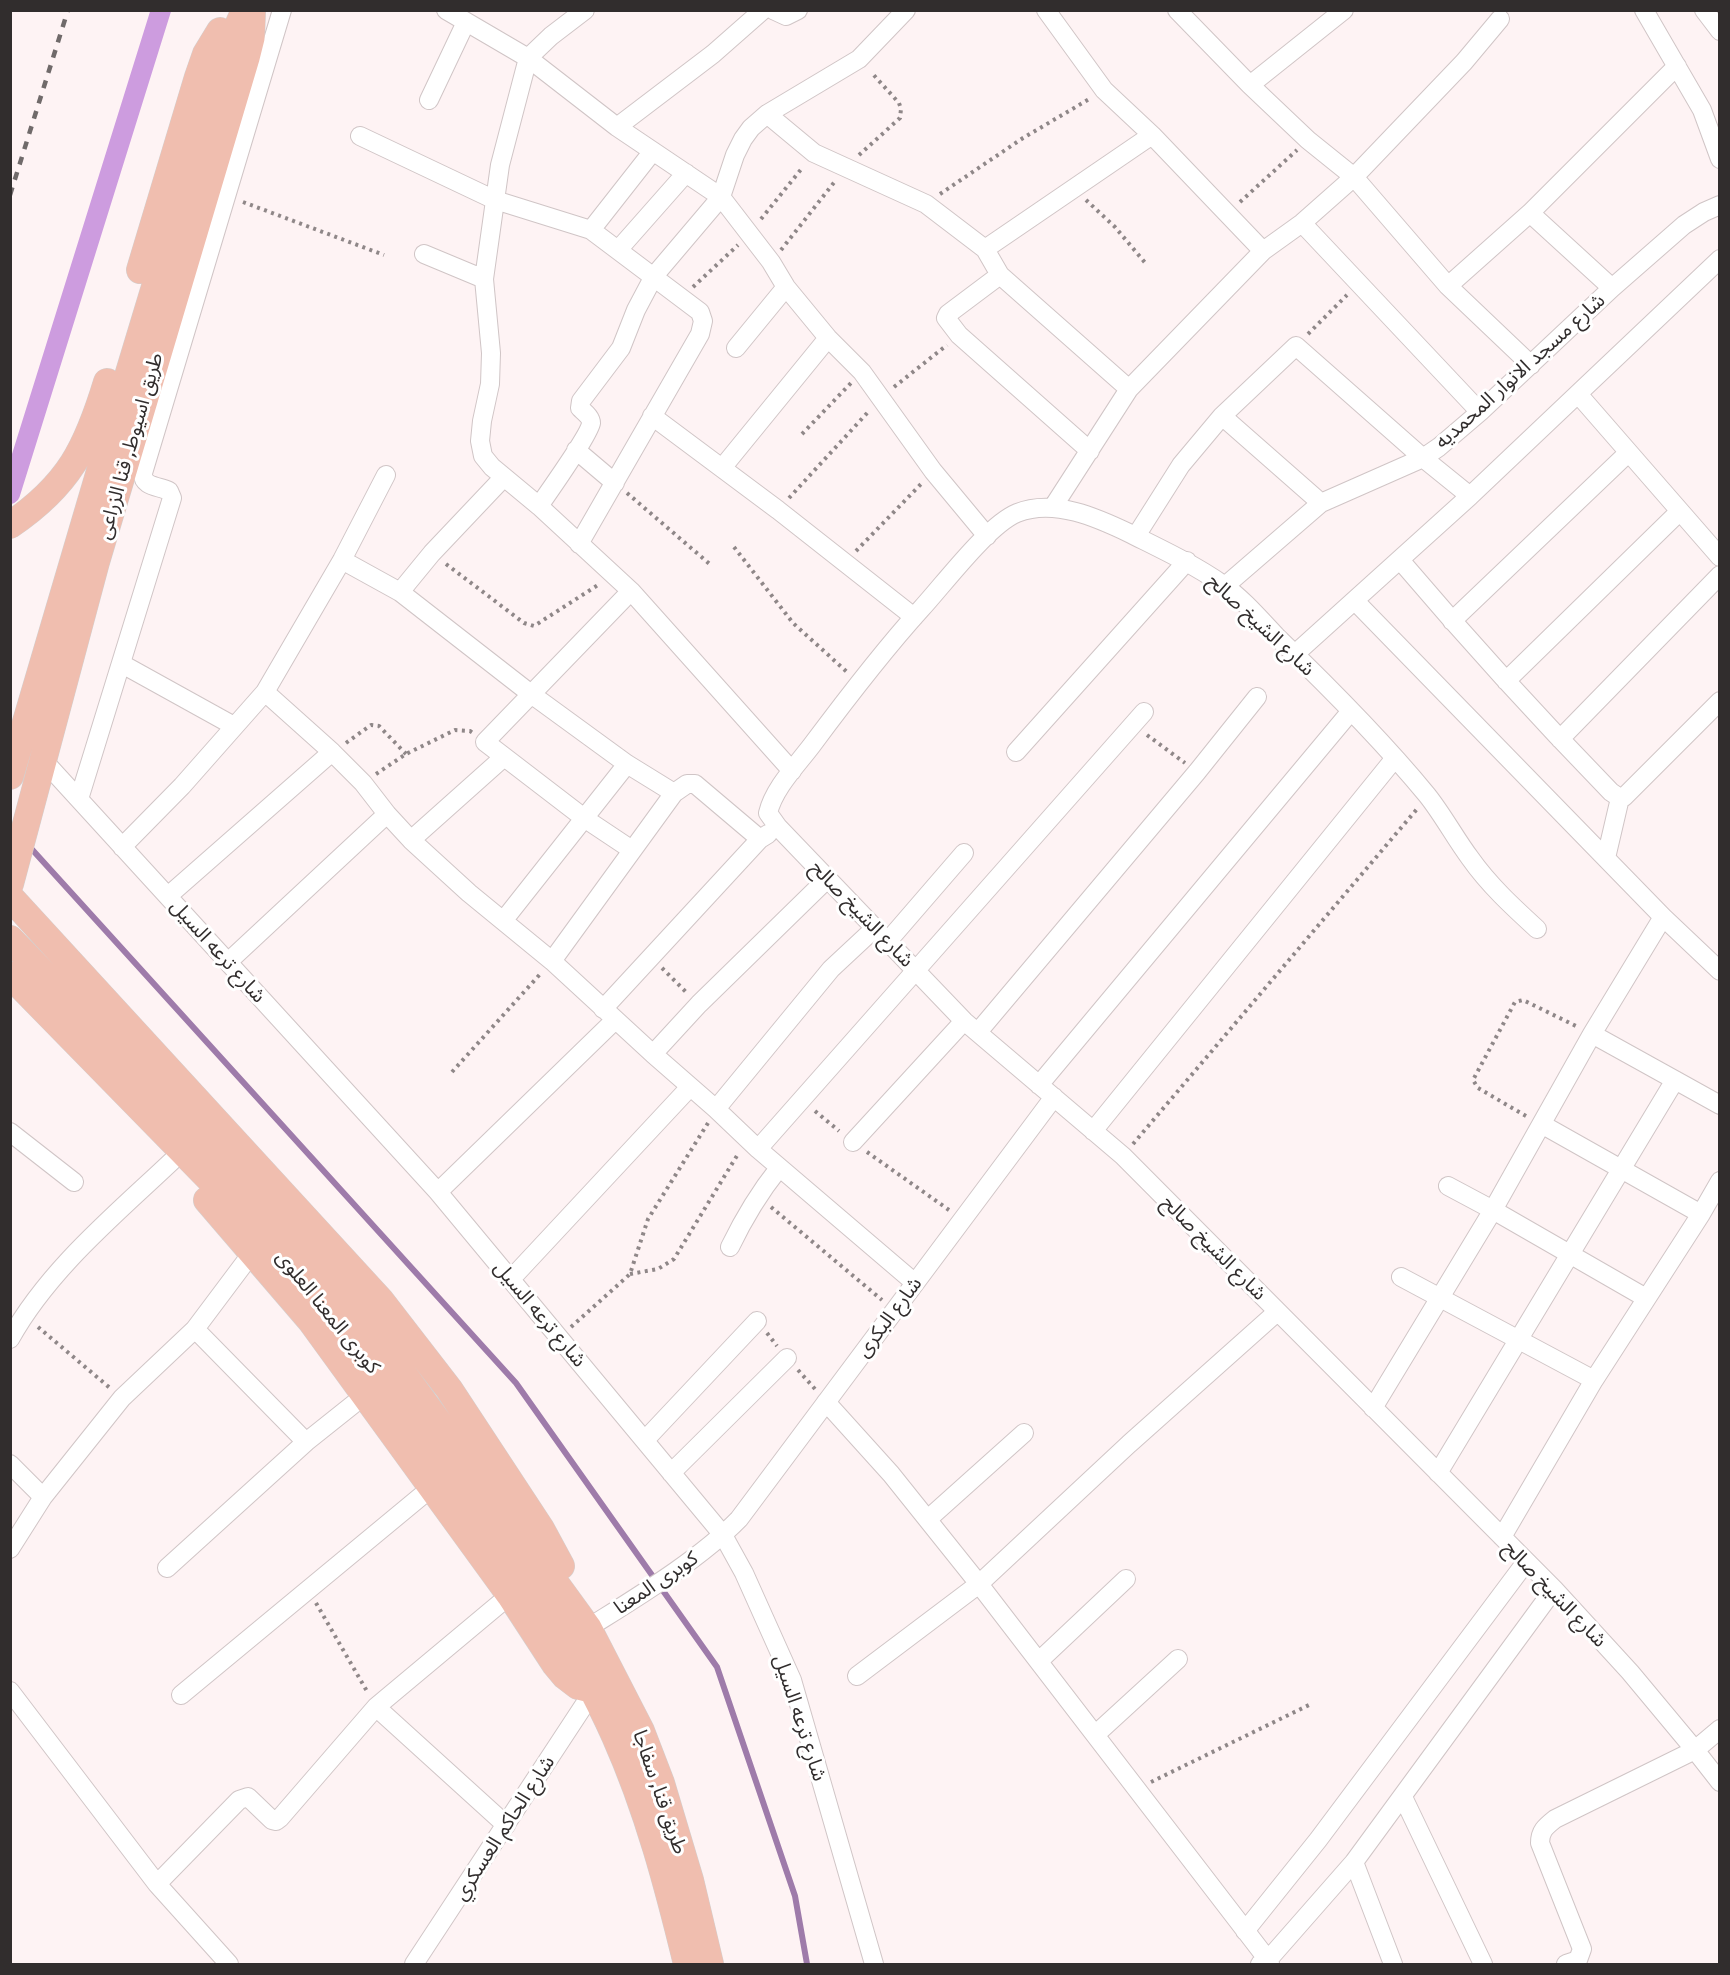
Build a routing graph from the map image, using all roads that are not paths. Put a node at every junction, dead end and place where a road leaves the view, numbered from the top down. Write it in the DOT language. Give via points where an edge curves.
graph roads {
  1 [pos="239,10"];
  2 [pos="245,10"];
  3 [pos="252,10"];
  4 [pos="282,10"];
  5 [pos="446,10"];
  6 [pos="585,10"];
  7 [pos="763,10"];
  8 [pos="773,10"];
  9 [pos="798,10"];
  10 [pos="906,10"];
  11 [pos="1046,10"];
  12 [pos="1177,10"];
  13 [pos="1344,10"];
  14 [pos="1644,10"];
  15 [pos="1704,10"];
  16 [pos="1500,19"];
  17 [pos="466,22"];
  18 [pos="1719,31"];
  19 [pos="528,58"];
  20 [pos="1677,66"];
  21 [pos="1250,85"];
  22 [pos="429,100"];
  23 [pos="767,114"];
  24 [pos="617,126"];
  25 [pos="1152,135"];
  26 [pos="360,136"];
  27 [pos="653,151"];
  28 [pos="1719,159"];
  29 [pos="686,173"];
  30 [pos="1353,177"];
  31 [pos="721,197"];
  32 [pos="495,201"];
  33 [pos="1719,205"];
  34 [pos="1530,213"];
  35 [pos="1302,223"];
  36 [pos="591,230"];
  37 [pos="986,249"];
  38 [pos="618,250"];
  39 [pos="1263,251"];
  40 [pos="424,254"];
  41 [pos="1719,259"];
  42 [pos="1000,274"];
  43 [pos="654,276"];
  44 [pos="484,279"];
  45 [pos="1448,286"];
  46 [pos="786,287"];
  47 [pos="1612,288"];
  48 [pos="828,338"];
  49 [pos="736,348"];
  50 [pos="1531,364"];
  51 [pos="1129,389"];
  52 [pos="1578,394"];
  53 [pos="1480,412"];
  54 [pos="652,416"];
  55 [pos="1222,416"];
  56 [pos="576,450"];
  57 [pos="1090,451"];
  58 [pos="1628,453"];
  59 [pos="1423,458"];
  60 [pos="722,468"];
  61 [pos="386,474"];
  62 [pos="504,477"];
  63 [pos="615,483"];
  64 [pos="1470,496"];
  65 [pos="1321,503"];
  66 [pos="539,506"];
  67 [pos="1053,507"];
  68 [pos="1679,512"];
  69 [pos="10,525"];
  70 [pos="987,536"];
  71 [pos="1136,536"];
  72 [pos="579,544"];
  73 [pos="1719,557"];
  74 [pos="342,560"];
  75 [pos="1400,560"];
  76 [pos="1187,561"];
  77 [pos="1719,575"];
  78 [pos="1225,586"];
  79 [pos="631,591"];
  80 [pos="400,592"];
  81 [pos="1355,601"];
  82 [pos="914,617"];
  83 [pos="1452,621"];
  84 [pos="1295,654"];
  85 [pos="122,664"];
  86 [pos="1506,681"];
  87 [pos="265,692"];
  88 [pos="531,694"];
  89 [pos="1257,697"];
  90 [pos="1719,701"];
  91 [pos="1351,711"];
  92 [pos="1138,718"];
  93 [pos="234,726"];
  94 [pos="1560,739"];
  95 [pos="15,740"];
  96 [pos="332,752"];
  97 [pos="1016,752"];
  98 [pos="504,757"];
  99 [pos="1395,758"];
  100 [pos="44,760"];
  101 [pos="627,764"];
  102 [pos="792,771"];
  103 [pos="10,776"];
  104 [pos="674,793"];
  105 [pos="1620,798"];
  106 [pos="79,800"];
  107 [pos="387,814"];
  108 [pos="584,818"];
  109 [pos="778,827"];
  110 [pos="760,839"];
  111 [pos="411,840"];
  112 [pos="123,847"];
  113 [pos="632,850"];
  114 [pos="964,853"];
  115 [pos="1606,858"];
  116 [pos="828,878"];
  117 [pos="10,884"];
  118 [pos="168,896"];
  119 [pos="10,897"];
  120 [pos="1663,916"];
  121 [pos="502,921"];
  122 [pos="1537,929"];
  123 [pos="882,934"];
  124 [pos="10,939"];
  125 [pos="552,961"];
  126 [pos="228,962"];
  127 [pos="915,970"];
  128 [pos="1719,971"];
  129 [pos="10,975"];
  130 [pos="10,989"];
  131 [pos="609,1014"];
  132 [pos="971,1027"];
  133 [pos="1592,1034"];
  134 [pos="653,1054"];
  135 [pos="1675,1080"];
  136 [pos="1039,1084"];
  137 [pos="690,1087"];
  138 [pos="1054,1097"];
  139 [pos="1719,1105"];
  140 [pos="717,1109"];
  141 [pos="1543,1125"];
  142 [pos="1093,1131"];
  143 [pos="10,1132"];
  144 [pos="853,1142"];
  145 [pos="752,1144"];
  146 [pos="172,1161"];
  147 [pos="779,1168"];
  148 [pos="1620,1169"];
  149 [pos="1719,1181"];
  150 [pos="74,1182"];
  151 [pos="1448,1186"];
  152 [pos="438,1192"];
  153 [pos="1493,1210"];
  154 [pos="1701,1214"];
  155 [pos="730,1247"];
  156 [pos="252,1252"];
  157 [pos="1569,1253"];
  158 [pos="1401,1277"];
  159 [pos="511,1279"];
  160 [pos="915,1283"];
  161 [pos="1646,1298"];
  162 [pos="1440,1299"];
  163 [pos="1277,1312"];
  164 [pos="757,1321"];
  165 [pos="195,1329"];
  166 [pos="10,1339"];
  167 [pos="1518,1340"];
  168 [pos="787,1358"];
  169 [pos="1594,1380"];
  170 [pos="365,1395"];
  171 [pos="826,1402"];
  172 [pos="413,1404"];
  173 [pos="1373,1408"];
  174 [pos="1024,1433"];
  175 [pos="645,1440"];
  176 [pos="306,1442"];
  177 [pos="10,1464"];
  178 [pos="671,1473"];
  179 [pos="1438,1473"];
  180 [pos="431,1488"];
  181 [pos="43,1497"];
  182 [pos="928,1519"];
  183 [pos="723,1535"];
  184 [pos="1502,1538"];
  185 [pos="10,1549"];
  186 [pos="1526,1562"];
  187 [pos="167,1568"];
  188 [pos="1126,1579"];
  189 [pos="979,1584"];
  190 [pos="1554,1589"];
  191 [pos="510,1596"];
  192 [pos="588,1628"];
  193 [pos="1178,1659"];
  194 [pos="1039,1661"];
  195 [pos="857,1676"];
  196 [pos="594,1690"];
  197 [pos="10,1691"];
  198 [pos="181,1695"];
  199 [pos="376,1707"];
  200 [pos="1719,1728"];
  201 [pos="1095,1735"];
  202 [pos="1695,1750"];
  203 [pos="1719,1782"];
  204 [pos="1403,1797"];
  205 [pos="506,1825"];
  206 [pos="1354,1862"];
  207 [pos="157,1884"];
  208 [pos="1245,1931"];
  209 [pos="1266,1963"];
  210 [pos="229,1965"];
  211 [pos="414,1965"];
  212 [pos="687,1965"];
  213 [pos="710,1965"];
  214 [pos="874,1965"];
  215 [pos="1393,1965"];
  216 [pos="1483,1965"];
  217 [pos="1566,1965"];
  1 -- 69 [label="highway" via="206,54 88,439 55,489"];
  2 -- 95 [label="highway, طريق اسيوط, قنا الزراعى" via="225,55"];
  3 -- 100 [label="highway, طريق اسيوط, قنا الزراعى" via="246,58 111,510"];
  4 -- 85 [label="street" via="142,473 145,482 169,491 172,498"];
  5 -- 17 [label="street"];
  6 -- 19 [label="street"];
  7 -- 24 [label="street" via="713,54"];
  8 -- 9 [label="street" via="786,16"];
  10 -- 23 [label="street" via="859,59"];
  11 -- 25 [label="street" via="1104,90"];
  12 -- 21 [label="street"];
  13 -- 21 [label="street"];
  14 -- 20 [label="street"];
  15 -- 18 [label="street"];
  16 -- 30 [label="street" via="1457,70"];
  17 -- 19 [label="street"];
  17 -- 22 [label="street"];
  19 -- 24 [label="street"];
  19 -- 32 [label="street" via="500,165"];
  20 -- 28 [label="street" via="1702,110"];
  20 -- 34 [label="street"];
  21 -- 30 [label="street"];
  23 -- 31 [label="street" via="743,139"];
  23 -- 37 [label="street" via="814,153 926,204"];
  24 -- 27 [label="street"];
  25 -- 37 [label="street"];
  25 -- 39 [label="street"];
  26 -- 32 [label="street"];
  27 -- 29 [label="street"];
  27 -- 36 [label="street"];
  29 -- 31 [label="street"];
  29 -- 38 [label="street"];
  30 -- 35 [label="street"];
  30 -- 45 [label="street"];
  31 -- 43 [label="street"];
  31 -- 46 [label="street"];
  32 -- 36 [label="street"];
  32 -- 44 [label="street"];
  33 -- 47 [label="street, شارع مسجد الانوار المحمديه" via="1684,225"];
  34 -- 45 [label="street"];
  34 -- 47 [label="street"];
  35 -- 39 [label="street"];
  35 -- 53 [label="street"];
  36 -- 38 [label="street"];
  37 -- 42 [label="street"];
  38 -- 43 [label="street"];
  39 -- 51 [label="street"];
  40 -- 44 [label="street"];
  41 -- 52 [label="street"];
  42 -- 51 [label="street"];
  42 -- 57 [label="street" via="948,314 948,322"];
  43 -- 54 [label="street" via="700,312 703,328"];
  43 -- 56 [label="street" via="621,348 581,401 580,408 591,424"];
  44 -- 62 [label="street" via="491,352 480,441 483,456"];
  45 -- 50 [label="street"];
  46 -- 48 [label="street"];
  46 -- 49 [label="street"];
  47 -- 50 [label="street, شارع مسجد الانوار المحمديه"];
  48 -- 60 [label="street"];
  48 -- 70 [label="street" via="862,372 933,471"];
  50 -- 53 [label="street, شارع مسجد الانوار المحمديه"];
  51 -- 57 [label="street"];
  52 -- 58 [label="street"];
  52 -- 64 [label="street"];
  53 -- 59 [label="street, شارع مسجد الانوار المحمديه"];
  54 -- 60 [label="street"];
  54 -- 63 [label="street"];
  55 -- 59 [label="street" via="1296,346"];
  55 -- 65 [label="street"];
  55 -- 71 [label="street" via="1181,465"];
  56 -- 63 [label="street"];
  56 -- 66 [label="street"];
  57 -- 67 [label="street"];
  58 -- 68 [label="street"];
  58 -- 83 [label="street"];
  59 -- 64 [label="street"];
  59 -- 65 [label="street, شارع مسجد الانوار المحمديه"];
  60 -- 82 [label="street"];
  61 -- 74 [label="street"];
  62 -- 66 [label="street"];
  62 -- 80 [label="street"];
  63 -- 72 [label="street"];
  64 -- 75 [label="street"];
  65 -- 78 [label="street, شارع مسجد الانوار المحمديه"];
  66 -- 72 [label="street"];
  67 -- 70 [label="street, شارع الشيخ صالح" via="1017,513"];
  67 -- 71 [label="street, شارع الشيخ صالح" via="1100,520"];
  68 -- 73 [label="street"];
  68 -- 86 [label="street"];
  70 -- 82 [label="street, شارع الشيخ صالح"];
  71 -- 76 [label="street, شارع الشيخ صالح"];
  72 -- 79 [label="street"];
  74 -- 80 [label="street"];
  74 -- 87 [label="street"];
  75 -- 81 [label="street"];
  75 -- 83 [label="street"];
  76 -- 78 [label="street, شارع الشيخ صالح"];
  76 -- 97 [label="street"];
  77 -- 94 [label="street"];
  78 -- 84 [label="street, شارع الشيخ صالح"];
  79 -- 88 [label="street"];
  79 -- 102 [label="street"];
  80 -- 88 [label="street"];
  81 -- 84 [label="street"];
  81 -- 115 [label="street"];
  82 -- 102 [label="street, شارع الشيخ صالح"];
  83 -- 86 [label="street"];
  84 -- 91 [label="street, شارع الشيخ صالح"];
  85 -- 93 [label="street"];
  85 -- 106 [label="street"];
  86 -- 94 [label="street"];
  87 -- 93 [label="street"];
  87 -- 96 [label="street"];
  88 -- 98 [label="street" via="485,742"];
  88 -- 101 [label="street"];
  89 -- 132 [label="street" via="1197,772"];
  90 -- 105 [label="street"];
  91 -- 99 [label="street, شارع الشيخ صالح"];
  91 -- 136 [label="street"];
  92 -- 127 [label="street"];
  93 -- 112 [label="street"];
  94 -- 105 [label="street"];
  95 -- 103 [label="highway, طريق اسيوط, قنا الزراعى"];
  96 -- 107 [label="street"];
  96 -- 118 [label="street"];
  98 -- 108 [label="street"];
  98 -- 111 [label="street"];
  99 -- 122 [label="street, شارع الشيخ صالح" via="1428,796 1479,871"];
  99 -- 142 [label="street"];
  100 -- 106 [label="street, شارع ترعه السيل"];
  100 -- 117 [label="highway, طريق اسيوط, قنا الزراعى"];
  101 -- 104 [label="street"];
  101 -- 108 [label="street"];
  102 -- 109 [label="street, شارع الشيخ صالح" via="769,811"];
  104 -- 110 [label="street" via="687,784 695,784"];
  104 -- 113 [label="street"];
  105 -- 115 [label="street"];
  106 -- 112 [label="street, شارع ترعه السيل"];
  107 -- 111 [label="street"];
  107 -- 126 [label="street"];
  108 -- 113 [label="street"];
  108 -- 121 [label="street"];
  109 -- 110 [label="street"];
  109 -- 116 [label="street, شارع الشيخ صالح"];
  110 -- 131 [label="street" via="650,957"];
  111 -- 121 [label="street"];
  112 -- 118 [label="street, شارع ترعه السيل"];
  113 -- 125 [label="street"];
  114 -- 123 [label="street"];
  115 -- 120 [label="street"];
  116 -- 123 [label="street, شارع الشيخ صالح"];
  116 -- 134 [label="street"];
  118 -- 126 [label="street, شارع ترعه السيل"];
  119 -- 192 [label="highway" via="381,1301 416,1345 541,1528"];
  120 -- 128 [label="street"];
  120 -- 133 [label="street"];
  121 -- 125 [label="street"];
  123 -- 127 [label="street, شارع الشيخ صالح"];
  123 -- 140 [label="street" via="831,969"];
  124 -- 172 [label="highway, كوبرى المعنا العلوى" via="289,1230 354,1307"];
  125 -- 131 [label="street"];
  126 -- 152 [label="street, شارع ترعه السيل"];
  127 -- 132 [label="street, شارع الشيخ صالح"];
  127 -- 145 [label="street" via="801,1099"];
  129 -- 172 [label="highway, كوبرى المعنا العلوى" via="281,1252"];
  130 -- 146 [label="highway"];
  131 -- 134 [label="street"];
  131 -- 152 [label="street"];
  132 -- 136 [label="street, شارع الشيخ صالح"];
  132 -- 144 [label="street"];
  133 -- 135 [label="street"];
  133 -- 141 [label="street"];
  134 -- 137 [label="street"];
  135 -- 139 [label="street"];
  135 -- 148 [label="street"];
  136 -- 138 [label="street, شارع الشيخ صالح"];
  137 -- 140 [label="street"];
  137 -- 159 [label="street"];
  138 -- 142 [label="street, شارع الشيخ صالح"];
  138 -- 160 [label="street, شارع البكرى"];
  140 -- 145 [label="street"];
  141 -- 148 [label="street"];
  141 -- 153 [label="street"];
  142 -- 163 [label="street, شارع الشيخ صالح" via="1123,1156"];
  143 -- 150 [label="street"];
  145 -- 147 [label="street"];
  146 -- 156 [label="highway"];
  146 -- 166 [label="street" via="63,1267"];
  147 -- 155 [label="street" via="758,1195"];
  147 -- 160 [label="street"];
  148 -- 154 [label="street"];
  148 -- 157 [label="street"];
  149 -- 154 [label="street"];
  151 -- 153 [label="street"];
  152 -- 159 [label="street, شارع ترعه السيل"];
  153 -- 157 [label="street"];
  153 -- 162 [label="street"];
  154 -- 161 [label="street"];
  156 -- 165 [label="street"];
  156 -- 170 [label="highway" via="311,1321"];
  157 -- 161 [label="street"];
  157 -- 167 [label="street"];
  158 -- 162 [label="street"];
  159 -- 175 [label="street, شارع ترعه السيل"];
  160 -- 171 [label="street, شارع البكرى"];
  161 -- 169 [label="street"];
  162 -- 167 [label="street"];
  162 -- 173 [label="street"];
  163 -- 173 [label="street, شارع الشيخ صالح"];
  163 -- 189 [label="street"];
  164 -- 175 [label="street"];
  165 -- 176 [label="street"];
  165 -- 181 [label="street" via="122,1398"];
  167 -- 169 [label="street"];
  167 -- 179 [label="street"];
  168 -- 178 [label="street"];
  169 -- 184 [label="street"];
  170 -- 176 [label="street"];
  170 -- 180 [label="highway"];
  171 -- 182 [label="street"];
  171 -- 183 [label="street, شارع البكرى"];
  172 -- 192 [label="highway, كوبرى المعنا العلوى"];
  172 -- 196 [label="highway, كوبرى المعنا العلوى" via="546,1607"];
  173 -- 179 [label="street, شارع الشيخ صالح"];
  174 -- 182 [label="street"];
  175 -- 178 [label="street, شارع ترعه السيل"];
  176 -- 187 [label="street"];
  177 -- 181 [label="street"];
  178 -- 183 [label="street, شارع ترعه السيل"];
  179 -- 184 [label="street, شارع الشيخ صالح"];
  180 -- 191 [label="highway"];
  180 -- 198 [label="street"];
  181 -- 185 [label="street"];
  182 -- 189 [label="street"];
  183 -- 192 [label="street, كوبرى المعنا"];
  183 -- 214 [label="street, شارع ترعه السيل" via="792,1680"];
  184 -- 186 [label="street, شارع الشيخ صالح"];
  186 -- 190 [label="street, شارع الشيخ صالح"];
  186 -- 208 [label="street"];
  188 -- 194 [label="street"];
  189 -- 194 [label="street"];
  189 -- 195 [label="street"];
  190 -- 202 [label="street, شارع الشيخ صالح"];
  190 -- 204 [label="street"];
  191 -- 196 [label="highway" via="565,1676 578,1686"];
  191 -- 199 [label="street"];
  192 -- 213 [label="highway, طريق قنا, سفاجا" via="641,1731 661,1783"];
  193 -- 201 [label="street"];
  194 -- 201 [label="street"];
  196 -- 205 [label="street, شارع الحاكم العسكري"];
  196 -- 212 [label="highway, طريق قنا, سفاجا" via="646,1811"];
  197 -- 207 [label="street"];
  199 -- 205 [label="street"];
  199 -- 207 [label="street" via="280,1818 272,1820 248,1797 239,1800"];
  200 -- 202 [label="street"];
  201 -- 208 [label="street"];
  202 -- 203 [label="street, شارع الشيخ صالح"];
  202 -- 217 [label="street" via="1555,1819 1540,1834 1540,1843 1582,1949 1578,1960"];
  204 -- 206 [label="street"];
  204 -- 216 [label="street"];
  205 -- 211 [label="street, شارع الحاكم العسكري"];
  206 -- 209 [label="street"];
  206 -- 215 [label="street"];
  207 -- 210 [label="street"];
  208 -- 209 [label="street"];
}
